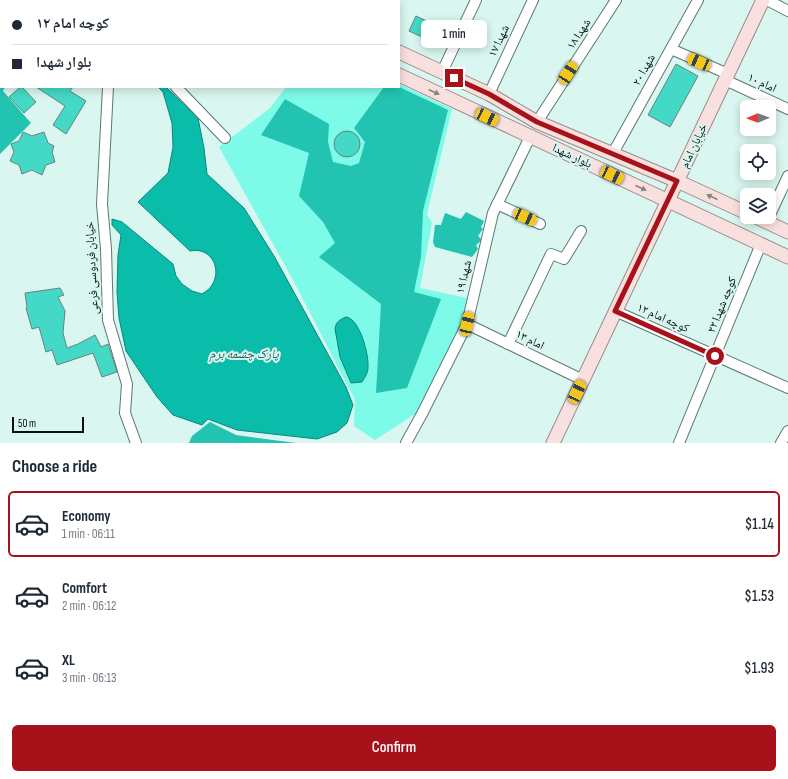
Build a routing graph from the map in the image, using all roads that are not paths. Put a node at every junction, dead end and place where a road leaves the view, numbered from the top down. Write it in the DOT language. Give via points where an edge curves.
graph roads {
  1 [pos="476,0"];
  2 [pos="533,0"];
  3 [pos="616,0"];
  4 [pos="698,0"];
  5 [pos="763,0"];
  6 [pos="766,0"];
  7 [pos="788,11"];
  8 [pos="671,49"];
  9 [pos="403,54"];
  10 [pos="400,72"];
  11 [pos="442,72"];
  12 [pos="400,75"];
  13 [pos="726,77"];
  14 [pos="108,88"];
  15 [pos="177,88"];
  16 [pos="489,94"];
  17 [pos="788,109"];
  18 [pos="537,122"];
  19 [pos="530,137"];
  20 [pos="225,138"];
  21 [pos="613,153"];
  22 [pos="788,176"];
  23 [pos="677,181"];
  24 [pos="776,198"];
  25 [pos="668,201"];
  26 [pos="497,204"];
  27 [pos="740,210"];
  28 [pos="540,224"];
  29 [pos="775,224"];
  30 [pos="581,230"];
  31 [pos="788,232"];
  32 [pos="761,244"];
  33 [pos="788,257"];
  34 [pos="615,311"];
  35 [pos="467,324"];
  36 [pos="508,344"];
  37 [pos="715,356"];
  38 [pos="583,380"];
  39 [pos="788,388"];
  40 [pos="788,431"];
  41 [pos="136,443"];
  42 [pos="406,443"];
  43 [pos="553,443"];
  44 [pos="679,443"];
  45 [pos="781,443"];
  1 -- 11 [label="street"];
  2 -- 16 [label="street, شهدا ۱۷"];
  3 -- 18 [label="street, شهدا ۱۸"];
  4 -- 8 [label="street, شهدا ۲۰"];
  5 -- 13 [label="main road, خیابان امام"];
  6 -- 7 [label="street"];
  8 -- 13 [label="street, امام ۱۰"];
  8 -- 21 [label="street, شهدا ۲۰"];
  9 -- 10 [label="main road" via="409,65 406,70"];
  9 -- 11 [label="main road, بلوار شهدا"];
  11 -- 16 [label="main road, بلوار شهدا"];
  12 -- 19 [label="main road, بلوار شهدا, one-way"];
  13 -- 17 [label="street, امام ۱۰"];
  13 -- 23 [label="main road, خیابان امام"];
  14 -- 41 [label="street, خیابان فردوسی فرعی" via="102,204 108,320 127,384 125,413"];
  15 -- 20 [label="street"];
  16 -- 18 [label="main road, بلوار شهدا"];
  18 -- 21 [label="main road, بلوار شهدا"];
  19 -- 25 [label="main road, بلوار شهدا, one-way"];
  19 -- 26 [label="street, شهدا ۱۹"];
  21 -- 23 [label="main road, بلوار شهدا"];
  22 -- 24 [label="street"];
  23 -- 25 [label="main road, خیابان امام"];
  27 -- 23 [label="main road, بلوار شهدا, one-way"];
  25 -- 32 [label="main road, بلوار شهدا"];
  25 -- 34 [label="main road, خیابان امام"];
  26 -- 28 [label="street"];
  26 -- 35 [label="street, شهدا ۱۹"];
  29 -- 31 [label="main road"];
  30 -- 36 [label="street" via="564,259 551,254"];
  32 -- 33 [label="main road, بلوار شهدا"];
  32 -- 37 [label="street, کوچه شهدا ۲۲"];
  34 -- 37 [label="street, کوچه امام ۱۲"];
  34 -- 38 [label="main road, خیابان امام"];
  35 -- 36 [label="street, امام ۱۳"];
  35 -- 42 [label="street, شهدا ۱۹"];
  36 -- 38 [label="street, امام ۱۳"];
  37 -- 39 [label="street, کوچه امام ۱۲"];
  37 -- 44 [label="street, کوچه شهدا ۲۲"];
  38 -- 43 [label="main road, خیابان امام"];
  40 -- 45 [label="street"];
}
